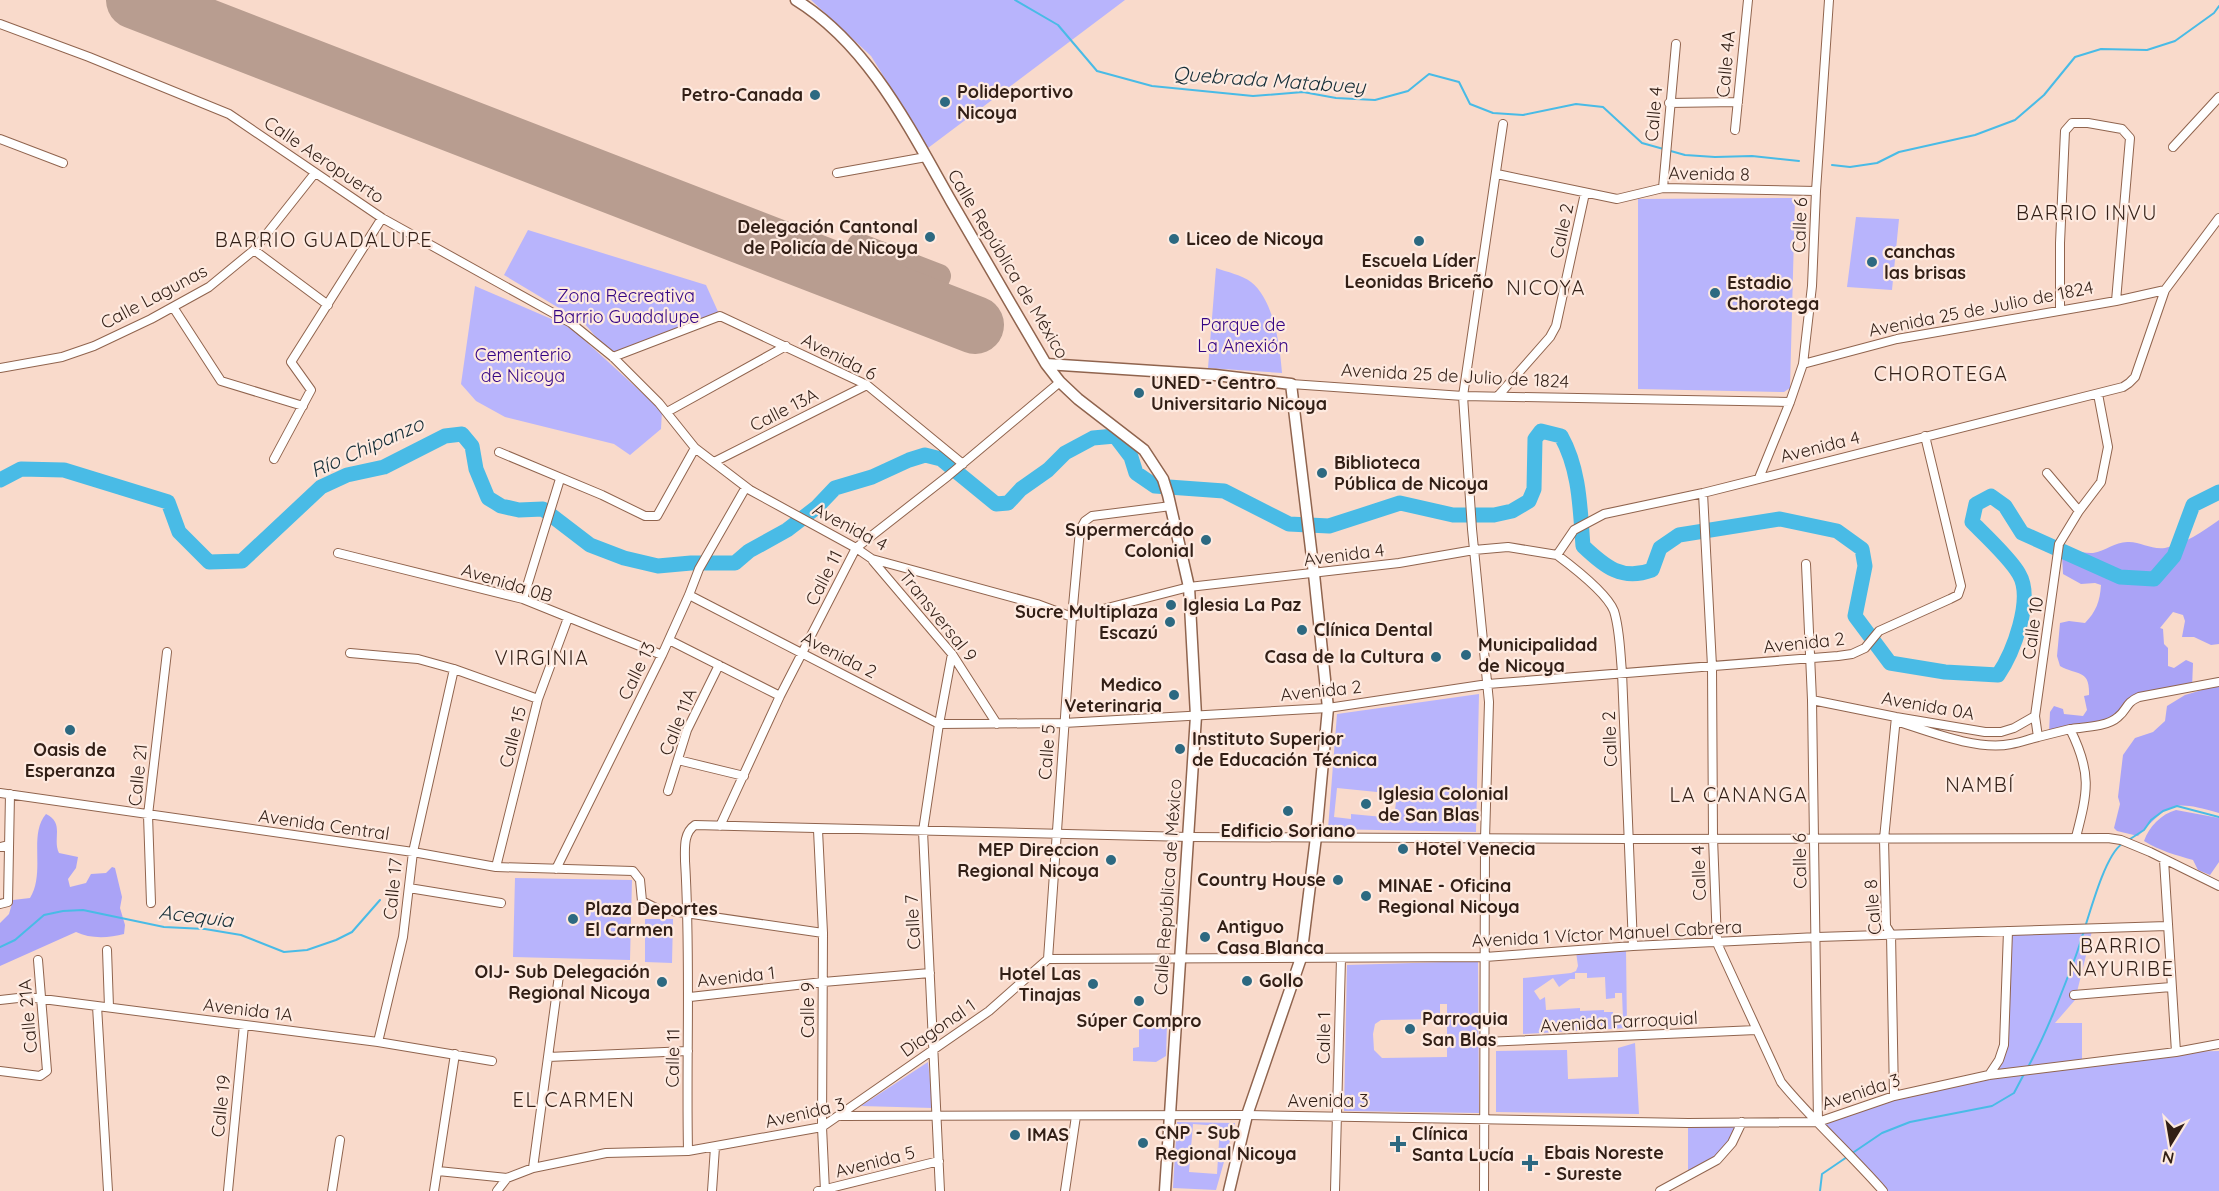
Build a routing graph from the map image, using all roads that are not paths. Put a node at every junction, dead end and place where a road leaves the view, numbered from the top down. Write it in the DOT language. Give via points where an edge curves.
graph roads {
  1 [pos="796,0"];
  2 [pos="1748,0"];
  3 [pos="1829,0"];
  4 [pos="0,24"];
  5 [pos="1676,44"];
  6 [pos="2219,96"];
  7 [pos="1738,102"];
  8 [pos="1669,103"];
  9 [pos="1503,124"];
  10 [pos="1735,130"];
  11 [pos="0,140"];
  12 [pos="2173,147"];
  13 [pos="926,157"];
  14 [pos="63,163"];
  15 [pos="315,173"];
  16 [pos="837,173"];
  17 [pos="1497,174"];
  18 [pos="1663,188"];
  19 [pos="1816,191"];
  20 [pos="1585,193"];
  21 [pos="382,218"];
  22 [pos="2219,218"];
  23 [pos="254,250"];
  24 [pos="2165,290"];
  25 [pos="2116,301"];
  26 [pos="328,305"];
  27 [pos="172,307"];
  28 [pos="2060,310"];
  29 [pos="786,346"];
  30 [pos="613,357"];
  31 [pos="1046,364"];
  32 [pos="1803,364"];
  33 [pos="0,368"];
  34 [pos="1060,382"];
  35 [pos="1291,384"];
  36 [pos="867,385"];
  37 [pos="2097,394"];
  38 [pos="1463,396"];
  39 [pos="1498,396"];
  40 [pos="1790,402"];
  41 [pos="303,406"];
  42 [pos="667,412"];
  43 [pos="1925,436"];
  44 [pos="695,448"];
  45 [pos="499,452"];
  46 [pos="274,459"];
  47 [pos="714,462"];
  48 [pos="961,465"];
  49 [pos="2047,473"];
  50 [pos="1759,478"];
  51 [pos="560,479"];
  52 [pos="746,487"];
  53 [pos="1703,493"];
  54 [pos="1169,500"];
  55 [pos="2079,511"];
  56 [pos="856,548"];
  57 [pos="1474,550"];
  58 [pos="338,553"];
  59 [pos="1557,555"];
  60 [pos="872,559"];
  61 [pos="1806,564"];
  62 [pos="1314,574"];
  63 [pos="1189,587"];
  64 [pos="689,596"];
  65 [pos="523,600"];
  66 [pos="1072,617"];
  67 [pos="568,618"];
  68 [pos="669,640"];
  69 [pos="167,652"];
  70 [pos="350,653"];
  71 [pos="802,653"];
  72 [pos="952,654"];
  73 [pos="662,655"];
  74 [pos="1810,659"];
  75 [pos="719,665"];
  76 [pos="1712,666"];
  77 [pos="454,669"];
  78 [pos="1622,672"];
  79 [pos="2219,682"];
  80 [pos="1488,684"];
  81 [pos="780,696"];
  82 [pos="538,699"];
  83 [pos="1812,700"];
  84 [pos="1328,708"];
  85 [pos="1196,716"];
  86 [pos="2035,716"];
  87 [pos="1896,719"];
  88 [pos="1064,723"];
  89 [pos="939,724"];
  90 [pos="997,724"];
  91 [pos="2070,729"];
  92 [pos="2038,736"];
  93 [pos="678,760"];
  94 [pos="744,776"];
  95 [pos="668,791"];
  96 [pos="0,793"];
  97 [pos="10,794"];
  98 [pos="148,815"];
  99 [pos="720,826"];
  100 [pos="818,830"];
  101 [pos="923,831"];
  102 [pos="1056,833"];
  103 [pos="1189,837"];
  104 [pos="1316,837"];
  105 [pos="2076,837"];
  106 [pos="1713,838"];
  107 [pos="1814,838"];
  108 [pos="1485,839"];
  109 [pos="1628,839"];
  110 [pos="1884,839"];
  111 [pos="9,845"];
  112 [pos="0,847"];
  113 [pos="412,852"];
  114 [pos="2164,860"];
  115 [pos="496,867"];
  116 [pos="556,869"];
  117 [pos="2219,886"];
  118 [pos="409,888"];
  119 [pos="4,903"];
  120 [pos="151,903"];
  121 [pos="501,903"];
  122 [pos="688,912"];
  123 [pos="2167,926"];
  124 [pos="2008,931"];
  125 [pos="823,933"];
  126 [pos="1891,934"];
  127 [pos="1817,937"];
  128 [pos="1717,943"];
  129 [pos="1633,946"];
  130 [pos="107,950"];
  131 [pos="1485,957"];
  132 [pos="1179,958"];
  133 [pos="1300,958"];
  134 [pos="1341,958"];
  135 [pos="1048,959"];
  136 [pos="38,960"];
  137 [pos="560,969"];
  138 [pos="930,973"];
  139 [pos="823,982"];
  140 [pos="2171,987"];
  141 [pos="2074,995"];
  142 [pos="690,997"];
  143 [pos="42,999"];
  144 [pos="0,1000"];
  145 [pos="97,1006"];
  146 [pos="109,1007"];
  147 [pos="244,1025"];
  148 [pos="1756,1030"];
  149 [pos="378,1042"];
  150 [pos="1484,1042"];
  151 [pos="2219,1044"];
  152 [pos="934,1048"];
  153 [pos="688,1051"];
  154 [pos="2176,1052"];
  155 [pos="455,1054"];
  156 [pos="548,1057"];
  157 [pos="492,1061"];
  158 [pos="0,1071"];
  159 [pos="1989,1075"];
  160 [pos="1894,1096"];
  161 [pos="1247,1115"];
  162 [pos="841,1116"];
  163 [pos="1076,1116"];
  164 [pos="1171,1116"];
  165 [pos="937,1117"];
  166 [pos="1338,1117"];
  167 [pos="1484,1118"];
  168 [pos="1742,1122"];
  169 [pos="1818,1122"];
  170 [pos="822,1127"];
  171 [pos="340,1140"];
  172 [pos="715,1147"];
  173 [pos="688,1151"];
  174 [pos="939,1161"];
  175 [pos="533,1168"];
  176 [pos="438,1171"];
  177 [pos="507,1178"];
  178 [pos="108,1191"];
  179 [pos="228,1191"];
  180 [pos="332,1191"];
  181 [pos="434,1191"];
  182 [pos="497,1191"];
  183 [pos="712,1191"];
  184 [pos="822,1191"];
  185 [pos="940,1191"];
  186 [pos="1065,1191"];
  187 [pos="1165,1191"];
  188 [pos="1229,1191"];
  189 [pos="1335,1191"];
  190 [pos="1484,1191"];
  191 [pos="1660,1191"];
  192 [pos="1883,1191"];
  1 -- 13 [label="main road, Calle República de México" via="844,38 884,89"];
  2 -- 7 [label="street, Calle 4A"];
  3 -- 19 [label="street, Calle 6"];
  4 -- 15 [label="street, Calle Aeropuerto" via="229,114"];
  5 -- 8 [label="street, Calle 4"];
  6 -- 12 [label="street"];
  7 -- 8 [label="street"];
  7 -- 10 [label="street, Calle 4A"];
  8 -- 18 [label="street, Calle 4"];
  9 -- 17 [label="street"];
  11 -- 14 [label="street"];
  13 -- 16 [label="street"];
  13 -- 31 [label="main road, Calle República de México"];
  15 -- 21 [label="street, Calle Aeropuerto"];
  15 -- 23 [label="street, Calle Lagunas"];
  17 -- 20 [label="street, Avenida 8"];
  17 -- 38 [label="street"];
  18 -- 19 [label="street, Avenida 8"];
  18 -- 20 [label="street, Avenida 8" via="1617,199"];
  19 -- 32 [label="street, Calle 6" via="1812,286"];
  20 -- 39 [label="street, Calle 2" via="1556,326"];
  21 -- 26 [label="street"];
  21 -- 30 [label="street, Calle Aeropuerto" via="571,323"];
  22 -- 24 [label="street"];
  23 -- 26 [label="street"];
  23 -- 27 [label="street, Calle Lagunas" via="209,287"];
  24 -- 25 [label="street, Avenida 25 de Julio de 1824"];
  24 -- 37 [label="street, Avenida 4" via="2135,376 2129,383"];
  25 -- 28 [label="street, Avenida 25 de Julio de 1824"];
  25 -- 28 [label="street" via="2130,138 2122,129 2072,123 2066,131"];
  26 -- 41 [label="street" via="291,362 311,390"];
  27 -- 33 [label="street, Calle Lagunas" via="94,346 62,357"];
  27 -- 41 [label="street" via="221,381"];
  28 -- 32 [label="street, Avenida 25 de Julio de 1824" via="1897,339"];
  29 -- 30 [label="street, Avenida 6" via="720,316"];
  29 -- 36 [label="street, Avenida 6"];
  29 -- 42 [label="street"];
  30 -- 42 [label="street, Avenida 4"];
  31 -- 34 [label="main road, Calle República de México"];
  31 -- 35 [label="main road, Avenida 25 de Julio de 1824"];
  32 -- 40 [label="street, Calle 6"];
  34 -- 48 [label="street, Calle 11"];
  34 -- 54 [label="main road, Calle República de México" via="1144,450 1163,479"];
  35 -- 38 [label="street, Avenida 25 de Julio de 1824"];
  35 -- 62 [label="main road"];
  36 -- 47 [label="street, Calle 13A"];
  36 -- 48 [label="street, Avenida 6"];
  37 -- 43 [label="street, Avenida 4"];
  37 -- 55 [label="street, Calle 10" via="2108,447 2101,482"];
  38 -- 39 [label="street, Avenida 25 de Julio de 1824"];
  38 -- 57 [label="street"];
  39 -- 40 [label="street, Avenida 25 de Julio de 1824"];
  40 -- 50 [label="street, Calle 6"];
  41 -- 46 [label="street"];
  42 -- 44 [label="street, Avenida 4"];
  43 -- 50 [label="street, Avenida 4"];
  43 -- 74 [label="street, Avenida 2" via="1961,586 1958,595 1879,631 1865,648 1852,654"];
  44 -- 47 [label="street, Avenida 4"];
  44 -- 51 [label="street" via="657,516 645,516"];
  45 -- 51 [label="street"];
  47 -- 52 [label="street, Avenida 4"];
  48 -- 56 [label="street, Calle 11"];
  49 -- 55 [label="street"];
  50 -- 53 [label="street, Avenida 4"];
  51 -- 65 [label="street"];
  52 -- 56 [label="street, Avenida 4"];
  52 -- 64 [label="street, Calle 13" via="705,556"];
  53 -- 59 [label="street, Avenida 4" via="1630,507 1592,519 1574,530"];
  53 -- 76 [label="street, Calle 4"];
  54 -- 63 [label="main road, Calle República de México"];
  54 -- 66 [label="street, Calle 5" via="1092,516 1085,521 1077,546"];
  55 -- 86 [label="street, Calle 10" via="2059,544"];
  56 -- 60 [label="street, Avenida 4"];
  56 -- 71 [label="street, Calle 11"];
  57 -- 59 [label="street, Avenida 4" via="1508,547"];
  57 -- 62 [label="street, Avenida 4"];
  57 -- 80 [label="street"];
  58 -- 65 [label="street, Avenida 0B"];
  59 -- 78 [label="street, Calle 2" via="1587,579 1613,608"];
  60 -- 66 [label="street, Avenida 4"];
  60 -- 72 [label="street, Transversal 9"];
  61 -- 74 [label="street, Calle 6"];
  62 -- 63 [label="street, Avenida 4"];
  62 -- 84 [label="main road"];
  63 -- 66 [label="street, Avenida 4"];
  63 -- 85 [label="main road, Calle República de México"];
  64 -- 68 [label="street, Calle 13"];
  64 -- 71 [label="street, Avenida 2"];
  65 -- 67 [label="street, Avenida 0B"];
  66 -- 88 [label="street, Calle 5"];
  67 -- 73 [label="street, Avenida 0B"];
  67 -- 82 [label="street, Calle 15"];
  68 -- 73 [label="street, Calle 13"];
  68 -- 75 [label="street"];
  69 -- 98 [label="street, Calle 21"];
  70 -- 77 [label="street" via="418,659"];
  71 -- 81 [label="street, Calle 11"];
  71 -- 89 [label="street, Avenida 2"];
  72 -- 89 [label="street, Calle 7"];
  72 -- 90 [label="street, Transversal 9"];
  73 -- 116 [label="street, Calle 13"];
  74 -- 76 [label="street, Avenida 2"];
  74 -- 83 [label="street, Calle 6"];
  75 -- 81 [label="street"];
  75 -- 93 [label="street, Calle 11A" via="687,730"];
  76 -- 78 [label="street, Avenida 2"];
  76 -- 106 [label="street, Calle 4"];
  77 -- 82 [label="street"];
  77 -- 113 [label="street, Calle 17"];
  78 -- 80 [label="street, Avenida 2"];
  78 -- 109 [label="street, Calle 2"];
  79 -- 91 [label="street" via="2139,697 2128,702 2111,722"];
  80 -- 84 [label="street, Avenida 2"];
  80 -- 108 [label="street"];
  81 -- 94 [label="street, Calle 11"];
  82 -- 115 [label="street, Calle 15"];
  83 -- 87 [label="street, Avenida 0A"];
  83 -- 107 [label="street, Calle 6"];
  84 -- 85 [label="street, Avenida 2"];
  84 -- 104 [label="main road"];
  85 -- 88 [label="street, Avenida 2"];
  85 -- 103 [label="main road, Calle República de México"];
  86 -- 87 [label="street, Avenida 0A" via="2001,732"];
  86 -- 92 [label="street, Calle 10"];
  87 -- 92 [label="street, Avenida 0A" via="1979,744 2010,745"];
  87 -- 110 [label="street, Calle 8"];
  88 -- 90 [label="street, Avenida 2"];
  88 -- 102 [label="street, Calle 5"];
  89 -- 90 [label="street, Avenida 2"];
  89 -- 101 [label="street, Calle 7"];
  91 -- 92 [label="street"];
  91 -- 105 [label="street" via="2079,747 2087,783"];
  93 -- 94 [label="street"];
  93 -- 95 [label="street, Calle 11A"];
  94 -- 99 [label="street, Calle 11"];
  96 -- 97 [label="street, Avenida Central"];
  97 -- 98 [label="street, Avenida Central"];
  97 -- 111 [label="street"];
  98 -- 113 [label="street, Avenida Central"];
  98 -- 120 [label="street, Calle 21"];
  99 -- 100 [label="street"];
  99 -- 122 [label="street, Calle 11" via="694,825 689,829"];
  100 -- 101 [label="street"];
  100 -- 125 [label="street, Calle 9"];
  101 -- 102 [label="street"];
  101 -- 138 [label="street, Calle 7"];
  102 -- 103 [label="street"];
  102 -- 135 [label="street, Calle 5"];
  103 -- 104 [label="street"];
  103 -- 132 [label="main road, Calle República de México"];
  104 -- 108 [label="street"];
  104 -- 133 [label="main road"];
  105 -- 110 [label="street"];
  105 -- 114 [label="street" via="2121,840"];
  106 -- 107 [label="street"];
  106 -- 109 [label="street"];
  106 -- 128 [label="street, Calle 4"];
  107 -- 110 [label="street"];
  107 -- 127 [label="street, Calle 6"];
  108 -- 109 [label="street"];
  108 -- 131 [label="street"];
  109 -- 129 [label="street, Calle 2"];
  110 -- 126 [label="street, Calle 8" via="1886,926"];
  111 -- 112 [label="street"];
  111 -- 119 [label="street"];
  113 -- 115 [label="street, Avenida Central"];
  113 -- 118 [label="street, Calle 17"];
  114 -- 117 [label="street"];
  114 -- 123 [label="street"];
  115 -- 116 [label="street, Avenida Central"];
  116 -- 122 [label="street, Avenida Central" via="633,871 640,880 642,901 648,906"];
  118 -- 121 [label="street"];
  118 -- 149 [label="street, Calle 17" via="403,937"];
  122 -- 125 [label="street"];
  122 -- 142 [label="street, Calle 11"];
  123 -- 124 [label="street, Avenida 1 Víctor Manuel Cabrera"];
  123 -- 140 [label="street"];
  124 -- 126 [label="street, Avenida 1 Víctor Manuel Cabrera"];
  124 -- 159 [label="street" via="2004,1045"];
  125 -- 139 [label="street, Calle 9"];
  126 -- 127 [label="street, Avenida 1 Víctor Manuel Cabrera"];
  126 -- 160 [label="street, Calle 8"];
  127 -- 128 [label="street, Avenida 1 Víctor Manuel Cabrera"];
  127 -- 169 [label="street, Calle 6"];
  128 -- 129 [label="street, Avenida 1 Víctor Manuel Cabrera"];
  128 -- 148 [label="street, Calle 4"];
  129 -- 131 [label="street, Avenida 1 Víctor Manuel Cabrera"];
  130 -- 146 [label="street"];
  131 -- 134 [label="street, Avenida 1 Víctor Manuel Cabrera"];
  131 -- 150 [label="street"];
  132 -- 133 [label="street, Avenida 1 Víctor Manuel Cabrera"];
  132 -- 135 [label="street, Avenida 1 Víctor Manuel Cabrera"];
  132 -- 164 [label="main road, Calle República de México"];
  133 -- 134 [label="street, Avenida 1 Víctor Manuel Cabrera"];
  133 -- 161 [label="main road"];
  134 -- 166 [label="street, Calle 1"];
  135 -- 152 [label="street, Diagonal 1" via="989,1011"];
  136 -- 143 [label="street, Calle 21A"];
  137 -- 156 [label="street"];
  138 -- 139 [label="street, Avenida 1"];
  138 -- 152 [label="street, Calle 7"];
  139 -- 142 [label="street, Avenida 1"];
  139 -- 170 [label="street, Calle 9"];
  140 -- 141 [label="street"];
  140 -- 154 [label="street"];
  142 -- 153 [label="street, Calle 11"];
  143 -- 144 [label="street, Avenida 1A"];
  143 -- 145 [label="street, Avenida 1A"];
  143 -- 158 [label="street, Calle 21A" via="47,1071 40,1076"];
  145 -- 146 [label="street, Avenida 1A"];
  145 -- 178 [label="street"];
  146 -- 147 [label="street, Avenida 1A"];
  147 -- 149 [label="street, Avenida 1A"];
  147 -- 179 [label="street, Calle 19"];
  148 -- 150 [label="street, Avenida Parroquial"];
  148 -- 169 [label="street, Calle 4" via="1780,1082"];
  149 -- 155 [label="street, Avenida 1A"];
  150 -- 167 [label="street"];
  151 -- 154 [label="street, Avenida 3"];
  152 -- 162 [label="street, Diagonal 1"];
  152 -- 165 [label="street, Calle 7"];
  153 -- 156 [label="street"];
  153 -- 173 [label="street, Calle 11"];
  154 -- 159 [label="street, Avenida 3"];
  155 -- 157 [label="street, Avenida 1A"];
  155 -- 176 [label="street"];
  156 -- 175 [label="street"];
  159 -- 160 [label="street, Avenida 3"];
  160 -- 169 [label="street, Avenida 3"];
  161 -- 164 [label="street, Avenida 3"];
  161 -- 166 [label="street, Avenida 3"];
  161 -- 188 [label="main road"];
  162 -- 165 [label="street, Avenida 3"];
  162 -- 170 [label="street, Avenida 3"];
  163 -- 164 [label="street, Avenida 3"];
  163 -- 165 [label="street, Avenida 3"];
  163 -- 186 [label="street"];
  164 -- 187 [label="main road, Calle República de México"];
  165 -- 174 [label="street, Calle 7"];
  166 -- 167 [label="street, Avenida 3"];
  166 -- 189 [label="street, Calle 1"];
  167 -- 168 [label="street, Avenida 3"];
  167 -- 190 [label="street"];
  168 -- 169 [label="street, Avenida 3"];
  168 -- 191 [label="street" via="1732,1143 1717,1160"];
  169 -- 192 [label="street, Calle 4"];
  170 -- 172 [label="street, Avenida 3"];
  170 -- 184 [label="street, Calle 9"];
  171 -- 180 [label="street"];
  172 -- 173 [label="street, Avenida 3"];
  172 -- 183 [label="street"];
  173 -- 175 [label="street, Avenida 3" via="606,1153"];
  174 -- 184 [label="street, Avenida 5"];
  174 -- 185 [label="street, Calle 7"];
  175 -- 177 [label="street, Avenida 3"];
  176 -- 177 [label="street, Avenida 3"];
  176 -- 181 [label="street"];
  177 -- 182 [label="street"];
}
